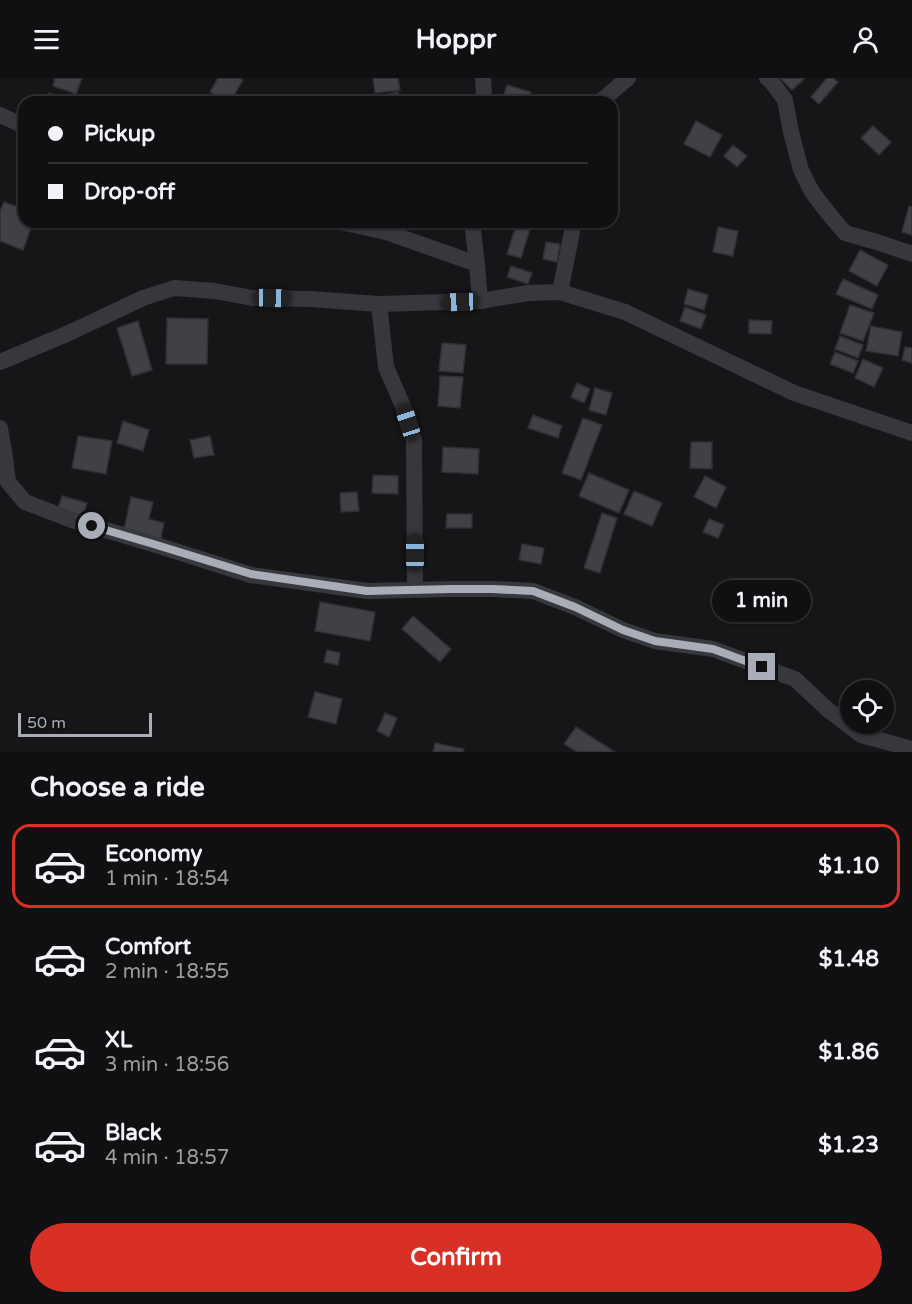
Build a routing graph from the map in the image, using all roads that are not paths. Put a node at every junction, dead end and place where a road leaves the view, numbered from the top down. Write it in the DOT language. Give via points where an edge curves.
graph roads {
  1 [pos="483,78"];
  2 [pos="628,78"];
  3 [pos="767,78"];
  4 [pos="484,96"];
  5 [pos="607,96"];
  6 [pos="0,115"];
  7 [pos="18,123"];
  8 [pos="368,228"];
  9 [pos="473,228"];
  10 [pos="573,228"];
  11 [pos="912,254"];
  12 [pos="477,264"];
  13 [pos="560,292"];
  14 [pos="480,302"];
  15 [pos="379,304"];
  16 [pos="0,362"];
  17 [pos="0,428"];
  18 [pos="912,433"];
  19 [pos="415,590"];
  20 [pos="912,749"];
  1 -- 4 [label="street"];
  2 -- 5 [label="street"];
  3 -- 11 [label="street" via="785,100 801,170 829,214 845,233"];
  6 -- 7 [label="street"];
  8 -- 12 [label="street"];
  9 -- 12 [label="street"];
  10 -- 13 [label="street"];
  12 -- 14 [label="street"];
  13 -- 14 [label="street"];
  13 -- 18 [label="street" via="625,312 794,393"];
  14 -- 15 [label="street"];
  15 -- 16 [label="street" via="252,298 174,288"];
  15 -- 19 [label="street" via="386,367 414,440"];
  17 -- 19 [label="street" via="8,482 25,502 35,506 251,574 367,591"];
  19 -- 20 [label="street" via="533,591 655,641 713,649 795,679 861,735"];
}
